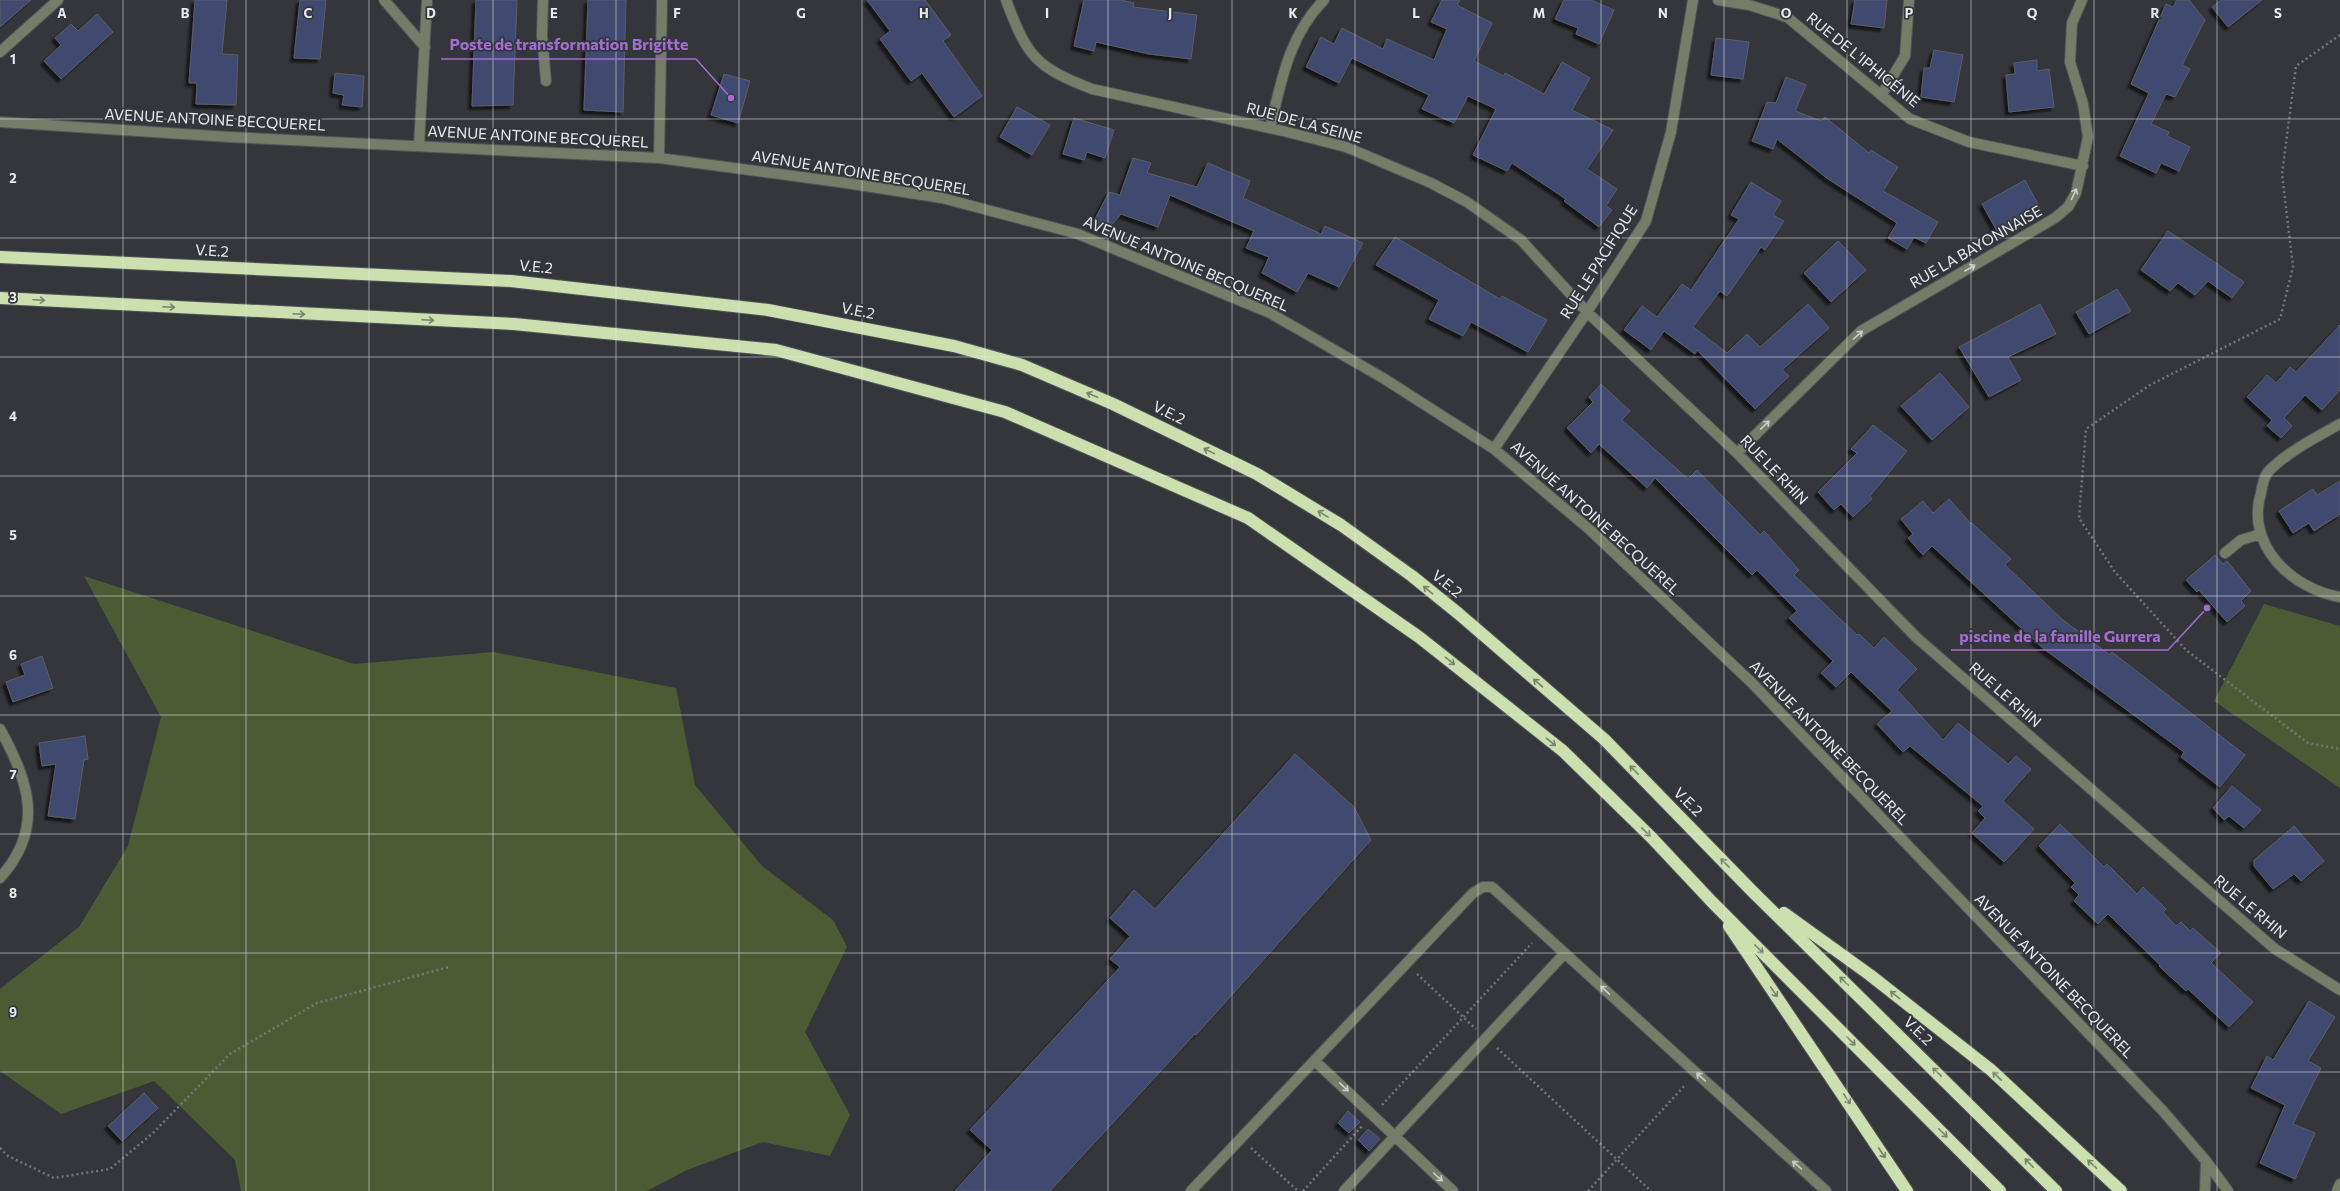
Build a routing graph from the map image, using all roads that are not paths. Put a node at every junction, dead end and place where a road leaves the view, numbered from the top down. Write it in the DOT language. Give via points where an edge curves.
graph roads {
  1 [pos="58,0"];
  2 [pos="384,0"];
  3 [pos="427,0"];
  4 [pos="543,0"];
  5 [pos="662,0"];
  6 [pos="1006,0"];
  7 [pos="1324,0"];
  8 [pos="1693,0"];
  9 [pos="1718,0"];
  10 [pos="1909,0"];
  11 [pos="2082,0"];
  12 [pos="425,47"];
  13 [pos="0,52"];
  14 [pos="546,81"];
  15 [pos="1882,94"];
  16 [pos="0,122"];
  17 [pos="1270,128"];
  18 [pos="419,146"];
  19 [pos="659,158"];
  20 [pos="2083,166"];
  21 [pos="0,257"];
  22 [pos="0,298"];
  23 [pos="1587,312"];
  24 [pos="2340,424"];
  25 [pos="1494,448"];
  26 [pos="1737,453"];
  27 [pos="2261,534"];
  28 [pos="2225,553"];
  29 [pos="2340,597"];
  30 [pos="0,729"];
  31 [pos="0,878"];
  32 [pos="1752,890"];
  33 [pos="1712,902"];
  34 [pos="1565,953"];
  35 [pos="2340,990"];
  36 [pos="1315,1061"];
  37 [pos="1395,1137"];
  38 [pos="2206,1161"];
  39 [pos="2340,1184"];
  40 [pos="1191,1191"];
  41 [pos="1344,1191"];
  42 [pos="1453,1191"];
  43 [pos="1826,1191"];
  44 [pos="1907,1191"];
  45 [pos="2000,1191"];
  46 [pos="2056,1191"];
  47 [pos="2121,1191"];
  48 [pos="2205,1191"];
  49 [pos="2228,1191"];
  50 [pos="2337,1191"];
  1 -- 13 [label="street"];
  2 -- 12 [label="street"];
  3 -- 12 [label="street"];
  4 -- 14 [label="street" via="542,35"];
  5 -- 19 [label="street"];
  6 -- 17 [label="street, RUE DE LA SEINE" via="1020,36 1036,60 1062,77 1092,88"];
  7 -- 17 [label="street" via="1310,13 1287,58"];
  8 -- 23 [label="street, RUE LE PACIFIQUE" via="1671,132 1646,221"];
  9 -- 15 [label="street, RUE DE L'IPHIGÉNIE" via="1749,5 1787,17"];
  10 -- 15 [label="street" via="1905,56"];
  11 -- 20 [label="street, RUE LA BAYONNAISE" via="2072,23 2070,62 2083,104 2088,137"];
  12 -- 18 [label="street"];
  15 -- 20 [label="street, RUE DE L'IPHIGÉNIE" via="1910,119 1969,142"];
  16 -- 18 [label="street, AVENUE ANTOINE BECQUEREL"];
  17 -- 23 [label="street, RUE DE LA SEINE" via="1346,147 1421,178 1467,202 1521,240"];
  18 -- 19 [label="street, AVENUE ANTOINE BECQUEREL"];
  19 -- 25 [label="street, AVENUE ANTOINE BECQUEREL" via="942,198 1078,234 1270,313 1383,378"];
  26 -- 20 [label="street, RUE LA BAYONNAISE, one-way" via="1861,332 2055,218 2068,207 2076,193"];
  32 -- 21 [label="highway, V.E.2, one-way" via="1604,739 1405,571 1341,525 1257,474 1113,404 1022,365 954,346 768,310 511,280"];
  22 -- 33 [label="highway, one-way" via="514,324 776,350 1005,412 1248,518 1419,637 1563,751 1651,836"];
  23 -- 25 [label="street, RUE LE PACIFIQUE"];
  23 -- 26 [label="street, RUE LE RHIN"];
  24 -- 27 [label="street" via="2300,447 2267,474 2256,507"];
  25 -- 38 [label="street, AVENUE ANTOINE BECQUEREL" via="1589,529 1752,683 2078,1021 2163,1111"];
  26 -- 35 [label="street, RUE LE RHIN" via="1917,638 2275,949"];
  27 -- 28 [label="street" via="2241,540"];
  27 -- 29 [label="street" via="2262,541 2279,566 2306,588"];
  30 -- 31 [label="street" via="17,761 26,791 28,815 22,845"];
  46 -- 32 [label="highway, V.E.2, one-way"];
  47 -- 32 [label="highway, one-way" via="1991,1070 1870,975"];
  33 -- 44 [label="highway, one-way"];
  33 -- 45 [label="highway, one-way"];
  34 -- 36 [label="street" via="1492,887 1483,887 1473,893"];
  34 -- 37 [label="street"];
  43 -- 34 [label="street, one-way"];
  36 -- 37 [label="street, one-way"];
  36 -- 40 [label="street"];
  37 -- 41 [label="street"];
  37 -- 42 [label="street, one-way"];
  38 -- 48 [label="street"];
  38 -- 49 [label="street, AVENUE ANTOINE BECQUEREL"];
  39 -- 50 [label="street"];
}
